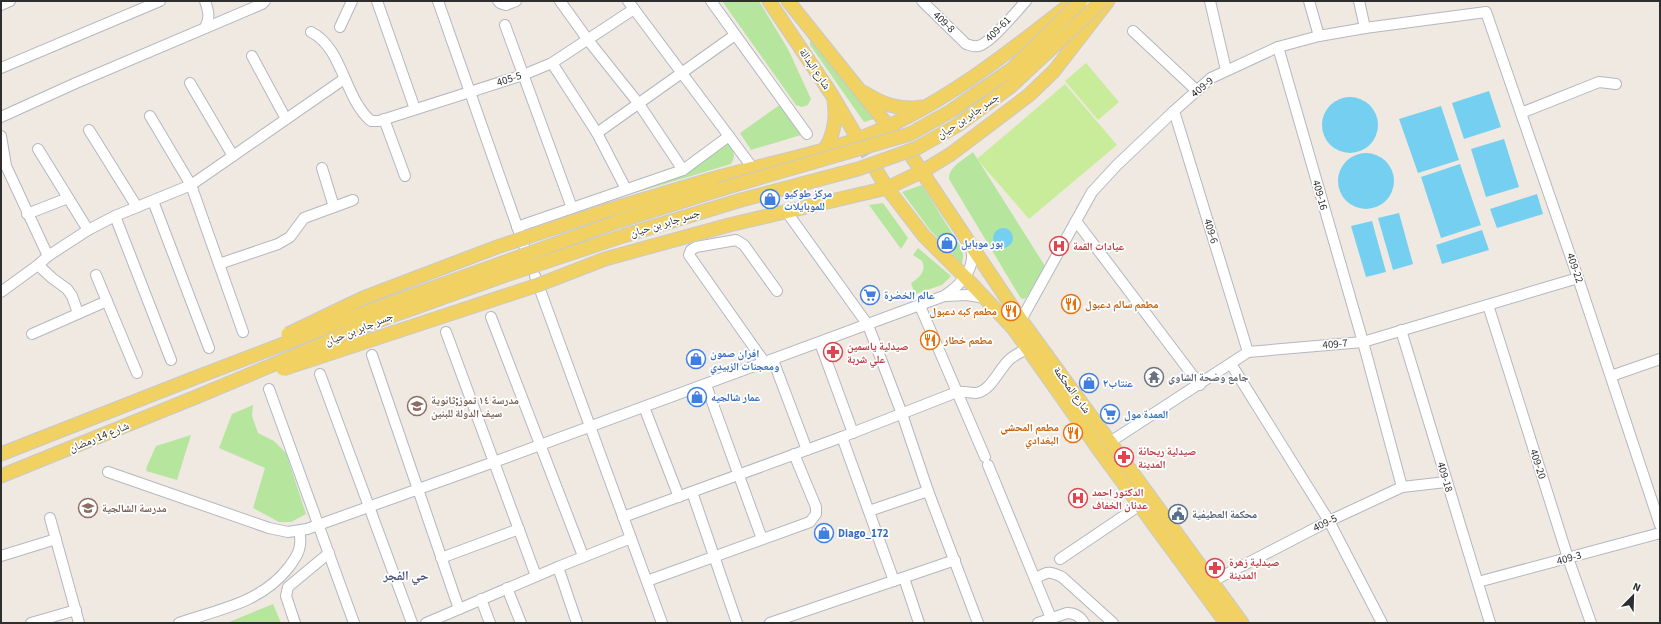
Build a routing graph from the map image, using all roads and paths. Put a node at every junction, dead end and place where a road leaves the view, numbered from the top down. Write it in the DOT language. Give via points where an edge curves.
graph roads {
  1 [pos="10,1"];
  2 [pos="160,1"];
  3 [pos="205,1"];
  4 [pos="264,1"];
  5 [pos="352,1"];
  6 [pos="377,1"];
  7 [pos="438,1"];
  8 [pos="498,1"];
  9 [pos="516,1"];
  10 [pos="560,1"];
  11 [pos="711,1"];
  12 [pos="769,1"];
  13 [pos="788,1"];
  14 [pos="922,1"];
  15 [pos="1026,1"];
  16 [pos="1074,1"];
  17 [pos="1081,1"];
  18 [pos="1102,1"];
  19 [pos="1108,1"];
  20 [pos="1210,1"];
  21 [pos="1310,1"];
  22 [pos="1359,1"];
  23 [pos="1,5"];
  24 [pos="631,5"];
  25 [pos="1486,12"];
  26 [pos="505,26"];
  27 [pos="340,27"];
  28 [pos="205,28"];
  29 [pos="1365,28"];
  30 [pos="1134,31"];
  31 [pos="311,32"];
  32 [pos="735,35"];
  33 [pos="1318,36"];
  34 [pos="588,40"];
  35 [pos="966,44"];
  36 [pos="1278,47"];
  37 [pos="252,56"];
  38 [pos="552,63"];
  39 [pos="1,68"];
  40 [pos="1226,70"];
  41 [pos="682,72"];
  42 [pos="523,75"];
  43 [pos="344,79"];
  44 [pos="190,83"];
  45 [pos="1616,84"];
  46 [pos="856,88"];
  47 [pos="1196,90"];
  48 [pos="471,91"];
  49 [pos="832,95"];
  50 [pos="638,104"];
  51 [pos="927,105"];
  52 [pos="415,109"];
  53 [pos="1174,111"];
  54 [pos="1521,113"];
  55 [pos="150,116"];
  56 [pos="1,117"];
  57 [pos="286,119"];
  58 [pos="384,119"];
  59 [pos="891,129"];
  60 [pos="89,130"];
  61 [pos="597,133"];
  62 [pos="806,134"];
  63 [pos="1,136"];
  64 [pos="729,136"];
  65 [pos="860,141"];
  66 [pos="38,149"];
  67 [pos="825,149"];
  68 [pos="233,156"];
  69 [pos="912,157"];
  70 [pos="322,168"];
  71 [pos="752,168"];
  72 [pos="683,170"];
  73 [pos="876,170"];
  74 [pos="923,171"];
  75 [pos="405,176"];
  76 [pos="191,186"];
  77 [pos="887,188"];
  78 [pos="626,189"];
  79 [pos="68,198"];
  80 [pos="353,200"];
  81 [pos="153,201"];
  82 [pos="137,207"];
  83 [pos="334,207"];
  84 [pos="572,208"];
  85 [pos="786,211"];
  86 [pos="27,214"];
  87 [pos="115,216"];
  88 [pos="1076,221"];
  89 [pos="517,227"];
  90 [pos="88,230"];
  91 [pos="970,244"];
  92 [pos="524,246"];
  93 [pos="48,256"];
  94 [pos="219,264"];
  95 [pos="38,265"];
  96 [pos="96,274"];
  97 [pos="535,276"];
  98 [pos="965,277"];
  99 [pos="1578,278"];
  100 [pos="777,291"];
  101 [pos="1,292"];
  102 [pos="944,296"];
  103 [pos="985,298"];
  104 [pos="107,301"];
  105 [pos="1488,305"];
  106 [pos="920,306"];
  107 [pos="78,313"];
  108 [pos="491,317"];
  109 [pos="1021,320"];
  110 [pos="868,325"];
  111 [pos="1401,330"];
  112 [pos="243,332"];
  113 [pos="446,332"];
  114 [pos="32,334"];
  115 [pos="1363,342"];
  116 [pos="820,343"];
  117 [pos="209,348"];
  118 [pos="1027,348"];
  119 [pos="1248,352"];
  120 [pos="372,355"];
  121 [pos="1660,359"];
  122 [pos="171,360"];
  123 [pos="769,362"];
  124 [pos="1231,364"];
  125 [pos="136,374"];
  126 [pos="320,374"];
  127 [pos="1611,376"];
  128 [pos="192,379"];
  129 [pos="706,385"];
  130 [pos="1200,385"];
  131 [pos="269,389"];
  132 [pos="957,392"];
  133 [pos="196,397"];
  134 [pos="644,407"];
  135 [pos="902,414"];
  136 [pos="590,427"];
  137 [pos="853,433"];
  138 [pos="842,437"];
  139 [pos="1110,442"];
  140 [pos="540,445"];
  141 [pos="807,450"];
  142 [pos="1,454"];
  143 [pos="794,454"];
  144 [pos="494,462"];
  145 [pos="108,472"];
  146 [pos="738,475"];
  147 [pos="1,476"];
  148 [pos="1446,482"];
  149 [pos="1402,487"];
  150 [pos="418,490"];
  151 [pos="928,491"];
  152 [pos="692,492"];
  153 [pos="679,497"];
  154 [pos="1140,505"];
  155 [pos="369,508"];
  156 [pos="869,511"];
  157 [pos="623,517"];
  158 [pos="50,518"];
  159 [pos="1329,521"];
  160 [pos="1660,525"];
  161 [pos="318,526"];
  162 [pos="519,529"];
  163 [pos="299,531"];
  164 [pos="1660,533"];
  165 [pos="631,538"];
  166 [pos="56,539"];
  167 [pos="762,539"];
  168 [pos="329,553"];
  169 [pos="1,556"];
  170 [pos="583,556"];
  171 [pos="713,557"];
  172 [pos="441,558"];
  173 [pos="1568,558"];
  174 [pos="1060,559"];
  175 [pos="954,560"];
  176 [pos="558,567"];
  177 [pos="536,576"];
  178 [pos="1035,579"];
  179 [pos="899,580"];
  180 [pos="647,581"];
  181 [pos="1211,582"];
  182 [pos="1478,582"];
  183 [pos="507,588"];
  184 [pos="481,599"];
  185 [pos="1093,604"];
  186 [pos="459,609"];
  187 [pos="76,610"];
  188 [pos="1051,618"];
  189 [pos="1081,619"];
  190 [pos="432,622"];
  191 [pos="775,622"];
  192 [pos="31,623"];
  193 [pos="79,623"];
  194 [pos="179,623"];
  195 [pos="295,623"];
  196 [pos="354,623"];
  197 [pos="412,623"];
  198 [pos="490,623"];
  199 [pos="521,623"];
  200 [pos="577,623"];
  201 [pos="662,623"];
  202 [pos="737,623"];
  203 [pos="919,623"];
  204 [pos="978,623"];
  205 [pos="1038,623"];
  206 [pos="1113,623"];
  207 [pos="1226,623"];
  208 [pos="1242,623"];
  209 [pos="1382,623"];
  210 [pos="1490,623"];
  211 [pos="1591,623"];
  1 -- 23 [label="street"];
  2 -- 39 [label="street"];
  3 -- 28 [label="street" via="209,12"];
  4 -- 28 [label="street"];
  5 -- 27 [label="street"];
  6 -- 52 [label="street"];
  7 -- 48 [label="street"];
  8 -- 9 [label="street" via="506,5"];
  10 -- 34 [label="street"];
  11 -- 32 [label="street"];
  12 -- 49 [label="main road, شارع البدالة"];
  13 -- 46 [label="main road, شارع البدالة"];
  14 -- 35 [label="street, 409-8"];
  15 -- 35 [label="street, 409-61" via="988,42 979,46"];
  16 -- 51 [label="main road" via="979,73"];
  17 -- 128 [label="main road, جسر جابر بن حيان, bridge" via="1012,69 951,111 910,134 619,221 376,308"];
  18 -- 133 [label="main road, جسر جابر بن حيان, bridge" via="1010,87 958,126 917,148 858,169 741,200 623,236 506,275 375,322"];
  19 -- 74 [label="main road" via="1054,71 1013,108 952,154"];
  20 -- 40 [label="street"];
  21 -- 33 [label="street"];
  22 -- 29 [label="street"];
  24 -- 34 [label="street, 405-5"];
  24 -- 41 [label="street"];
  25 -- 29 [label="street, 409-9"];
  25 -- 54 [label="street, 409-22"];
  26 -- 42 [label="street"];
  28 -- 56 [label="street"];
  29 -- 33 [label="street, 409-9"];
  30 -- 47 [label="street"];
  31 -- 43 [label="street" via="326,43"];
  32 -- 41 [label="street"];
  32 -- 62 [label="street"];
  33 -- 36 [label="street, 409-9"];
  34 -- 38 [label="street, 405-5"];
  34 -- 50 [label="street"];
  36 -- 40 [label="street, 409-9"];
  36 -- 115 [label="street, 409-16"];
  37 -- 57 [label="street"];
  38 -- 42 [label="street, 405-5"];
  38 -- 61 [label="street"];
  40 -- 47 [label="street, 409-9"];
  41 -- 50 [label="street"];
  41 -- 64 [label="street"];
  42 -- 48 [label="street, 405-5"];
  42 -- 84 [label="street"];
  43 -- 57 [label="street"];
  43 -- 58 [label="street, 405-5" via="365,116 371,121"];
  44 -- 68 [label="street"];
  45 -- 54 [label="street" via="1599,82"];
  46 -- 51 [label="main road" via="890,106 909,108"];
  46 -- 59 [label="main road, شارع البدالة"];
  47 -- 53 [label="street, 409-9"];
  48 -- 52 [label="street, 405-5"];
  48 -- 89 [label="street"];
  49 -- 65 [label="main road, شارع البدالة"];
  49 -- 67 [label="main road" via="836,118"];
  50 -- 61 [label="street"];
  50 -- 72 [label="street"];
  51 -- 59 [label="main road"];
  52 -- 58 [label="street, 405-5"];
  53 -- 88 [label="street, 409-9" via="1092,192"];
  53 -- 119 [label="street, 409-6"];
  54 -- 99 [label="street, 409-22"];
  55 -- 76 [label="street"];
  57 -- 68 [label="street"];
  58 -- 75 [label="street"];
  59 -- 65 [label="main road"];
  60 -- 82 [label="street"];
  61 -- 78 [label="street"];
  63 -- 86 [label="street" via="6,166"];
  64 -- 71 [label="street"];
  64 -- 72 [label="street"];
  65 -- 67 [label="main road"];
  66 -- 79 [label="street"];
  67 -- 71 [label="main road"];
  68 -- 76 [label="street"];
  69 -- 74 [label="main road, شارع المحكمة"];
  70 -- 83 [label="street"];
  71 -- 128 [label="main road, bridge" via="605,211 497,247 363,298"];
  72 -- 78 [label="street"];
  73 -- 77 [label="main road, شارع المحكمة"];
  74 -- 77 [label="main road"];
  74 -- 91 [label="main road, شارع المحكمة"];
  76 -- 81 [label="street"];
  76 -- 94 [label="street"];
  77 -- 85 [label="main road"];
  77 -- 98 [label="main road, شارع المحكمة" via="924,236"];
  78 -- 84 [label="street"];
  79 -- 86 [label="street"];
  79 -- 90 [label="street"];
  80 -- 83 [label="street"];
  81 -- 82 [label="street"];
  81 -- 117 [label="street"];
  82 -- 87 [label="street"];
  83 -- 94 [label="street" via="304,218 290,238 278,244"];
  84 -- 89 [label="street"];
  85 -- 110 [label="street"];
  85 -- 133 [label="main road, bridge" via="606,259 538,285"];
  86 -- 93 [label="street"];
  87 -- 90 [label="street"];
  87 -- 122 [label="street"];
  88 -- 109 [label="street, 409-9"];
  88 -- 130 [label="street"];
  89 -- 92 [label="street"];
  90 -- 93 [label="street"];
  91 -- 98 [label="street" via="972,261"];
  91 -- 109 [label="main road, شارع المحكمة"];
  93 -- 95 [label="street"];
  94 -- 112 [label="street"];
  95 -- 101 [label="street"];
  95 -- 107 [label="street" via="67,289"];
  96 -- 104 [label="street"];
  97 -- 136 [label="street"];
  98 -- 102 [label="street"];
  98 -- 103 [label="main road, شارع المحكمة"];
  99 -- 105 [label="street, 409-7"];
  99 -- 127 [label="street, 409-22"];
  100 -- 123 [label="street" via="741,241 722,242 691,250 689,255"];
  102 -- 103 [label="street" via="967,295"];
  102 -- 106 [label="street"];
  103 -- 118 [label="main road, شارع المحكمة" via="1013,328"];
  104 -- 107 [label="street"];
  104 -- 125 [label="street"];
  105 -- 111 [label="street, 409-7"];
  105 -- 173 [label="street, 409-20"];
  106 -- 110 [label="street"];
  106 -- 132 [label="street"];
  107 -- 114 [label="street"];
  108 -- 140 [label="street"];
  109 -- 139 [label="main road, شارع المحكمة"];
  110 -- 116 [label="street"];
  110 -- 135 [label="street"];
  111 -- 115 [label="street, 409-7"];
  111 -- 148 [label="street, 409-18"];
  113 -- 144 [label="street"];
  115 -- 119 [label="street, 409-7"];
  115 -- 149 [label="street, 409-16"];
  116 -- 123 [label="street"];
  116 -- 137 [label="street"];
  118 -- 132 [label="street" via="1003,365 983,390 976,393"];
  118 -- 154 [label="main road, شارع المحكمة"];
  119 -- 124 [label="street"];
  120 -- 150 [label="street"];
  121 -- 127 [label="street"];
  123 -- 129 [label="street"];
  123 -- 141 [label="street"];
  124 -- 130 [label="street"];
  124 -- 159 [label="street"];
  126 -- 155 [label="street"];
  127 -- 160 [label="street, 409-22"];
  128 -- 142 [label="main road, شارع 14 رمضان"];
  129 -- 134 [label="street"];
  129 -- 146 [label="street"];
  130 -- 139 [label="street"];
  131 -- 161 [label="street"];
  132 -- 135 [label="street"];
  132 -- 178 [label="street"];
  133 -- 147 [label="main road, شارع 14 رمضان"];
  134 -- 136 [label="street"];
  134 -- 153 [label="street"];
  135 -- 137 [label="street"];
  135 -- 151 [label="street"];
  136 -- 140 [label="street"];
  136 -- 157 [label="street"];
  137 -- 138 [label="street"];
  138 -- 141 [label="street"];
  138 -- 156 [label="street"];
  139 -- 181 [label="main road, شارع المحكمة"];
  140 -- 144 [label="street"];
  140 -- 170 [label="street"];
  141 -- 143 [label="street"];
  143 -- 146 [label="street"];
  143 -- 167 [label="street" via="816,507 816,514 810,522"];
  144 -- 150 [label="street"];
  144 -- 162 [label="street"];
  145 -- 163 [label="street" via="269,528 288,532"];
  146 -- 152 [label="street"];
  146 -- 167 [label="street"];
  148 -- 149 [label="street, 409-5"];
  148 -- 182 [label="street, 409-18"];
  149 -- 159 [label="street, 409-5"];
  150 -- 155 [label="street"];
  150 -- 172 [label="street"];
  151 -- 156 [label="street"];
  151 -- 175 [label="street"];
  152 -- 153 [label="street"];
  152 -- 171 [label="street"];
  153 -- 157 [label="street"];
  154 -- 174 [label="street"];
  154 -- 207 [label="main road, شارع المحكمة"];
  155 -- 161 [label="street"];
  155 -- 197 [label="street"];
  156 -- 179 [label="street"];
  157 -- 165 [label="street"];
  158 -- 166 [label="street"];
  159 -- 181 [label="street, 409-5"];
  159 -- 209 [label="street"];
  161 -- 163 [label="street"];
  161 -- 168 [label="street"];
  162 -- 172 [label="street"];
  162 -- 177 [label="street"];
  163 -- 194 [label="street" via="299,553 267,590 243,602"];
  164 -- 173 [label="street, 409-3"];
  165 -- 170 [label="street"];
  165 -- 180 [label="street"];
  166 -- 169 [label="street"];
  166 -- 187 [label="street"];
  167 -- 171 [label="street"];
  168 -- 195 [label="street" via="288,587 286,596"];
  168 -- 196 [label="street"];
  170 -- 176 [label="street"];
  171 -- 180 [label="street"];
  171 -- 202 [label="street"];
  172 -- 186 [label="street"];
  173 -- 182 [label="street, 409-3"];
  173 -- 211 [label="street, 409-20"];
  175 -- 179 [label="street"];
  175 -- 204 [label="street"];
  176 -- 177 [label="street"];
  176 -- 200 [label="street"];
  177 -- 183 [label="street"];
  178 -- 185 [label="street" via="1044,573 1052,572 1062,577"];
  178 -- 188 [label="street"];
  179 -- 191 [label="street"];
  179 -- 203 [label="street"];
  180 -- 201 [label="street"];
  181 -- 208 [label="main road, شارع المحكمة"];
  182 -- 210 [label="street, 409-18"];
  183 -- 184 [label="street"];
  183 -- 199 [label="street"];
  184 -- 186 [label="street"];
  184 -- 198 [label="street"];
  185 -- 189 [label="street"];
  185 -- 206 [label="street"];
  186 -- 190 [label="street"];
  187 -- 192 [label="street"];
  187 -- 193 [label="street"];
  188 -- 189 [label="street" via="1067,613"];
  188 -- 205 [label="street"];
}
